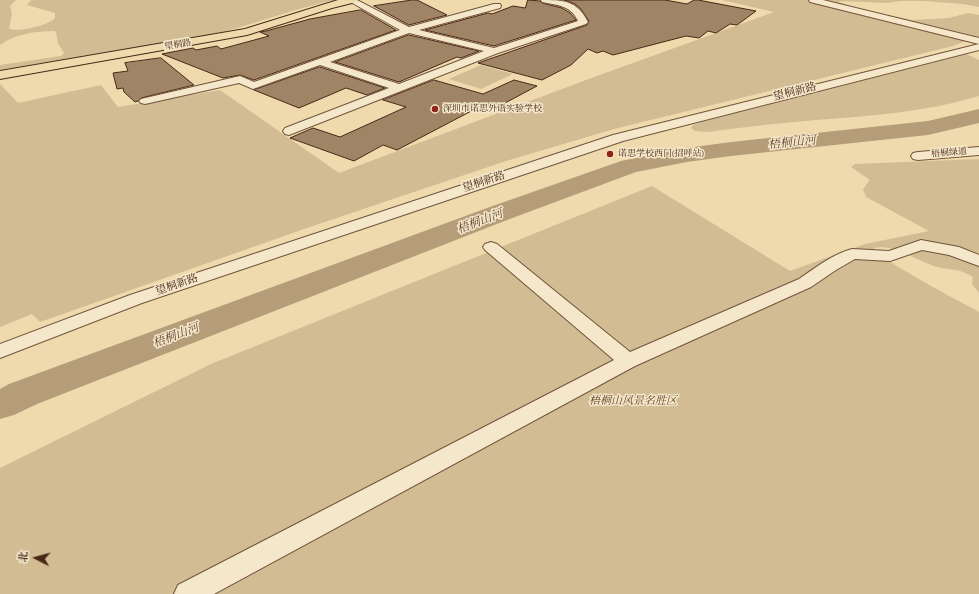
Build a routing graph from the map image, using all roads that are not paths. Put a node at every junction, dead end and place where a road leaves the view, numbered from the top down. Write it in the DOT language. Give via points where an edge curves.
graph roads {
  1 [pos="351,0"];
  2 [pos="545,0"];
  3 [pos="813,0"];
  4 [pos="496,6"];
  5 [pos="408,30"];
  6 [pos="979,41"];
  7 [pos="979,47"];
  8 [pos="494,51"];
  9 [pos="321,62"];
  10 [pos="0,75"];
  11 [pos="400,88"];
  12 [pos="145,101"];
  13 [pos="289,131"];
  14 [pos="979,151"];
  15 [pos="918,156"];
  16 [pos="491,247"];
  17 [pos="979,261"];
  18 [pos="0,351"];
  19 [pos="628,361"];
  20 [pos="188,594"];
  1 -- 5 [label="street"];
  1 -- 10 [label="main road, 望桐路" via="247,32"];
  2 -- 8 [label="street" via="558,1 569,6 580,14 583,22"];
  3 -- 6 [label="street"];
  4 -- 5 [label="street"];
  5 -- 8 [label="street"];
  5 -- 9 [label="street"];
  7 -- 18 [label="street, 望桐新路" via="618,138 136,299"];
  8 -- 11 [label="street"];
  9 -- 11 [label="street"];
  9 -- 12 [label="street" via="253,86 240,79"];
  11 -- 13 [label="street"];
  14 -- 15 [label="street, 梧桐绿道"];
  16 -- 19 [label="street"];
  17 -- 19 [label="street" via="953,251 921,245 890,256 852,254 805,283"];
  19 -- 20 [label="street"];
}
